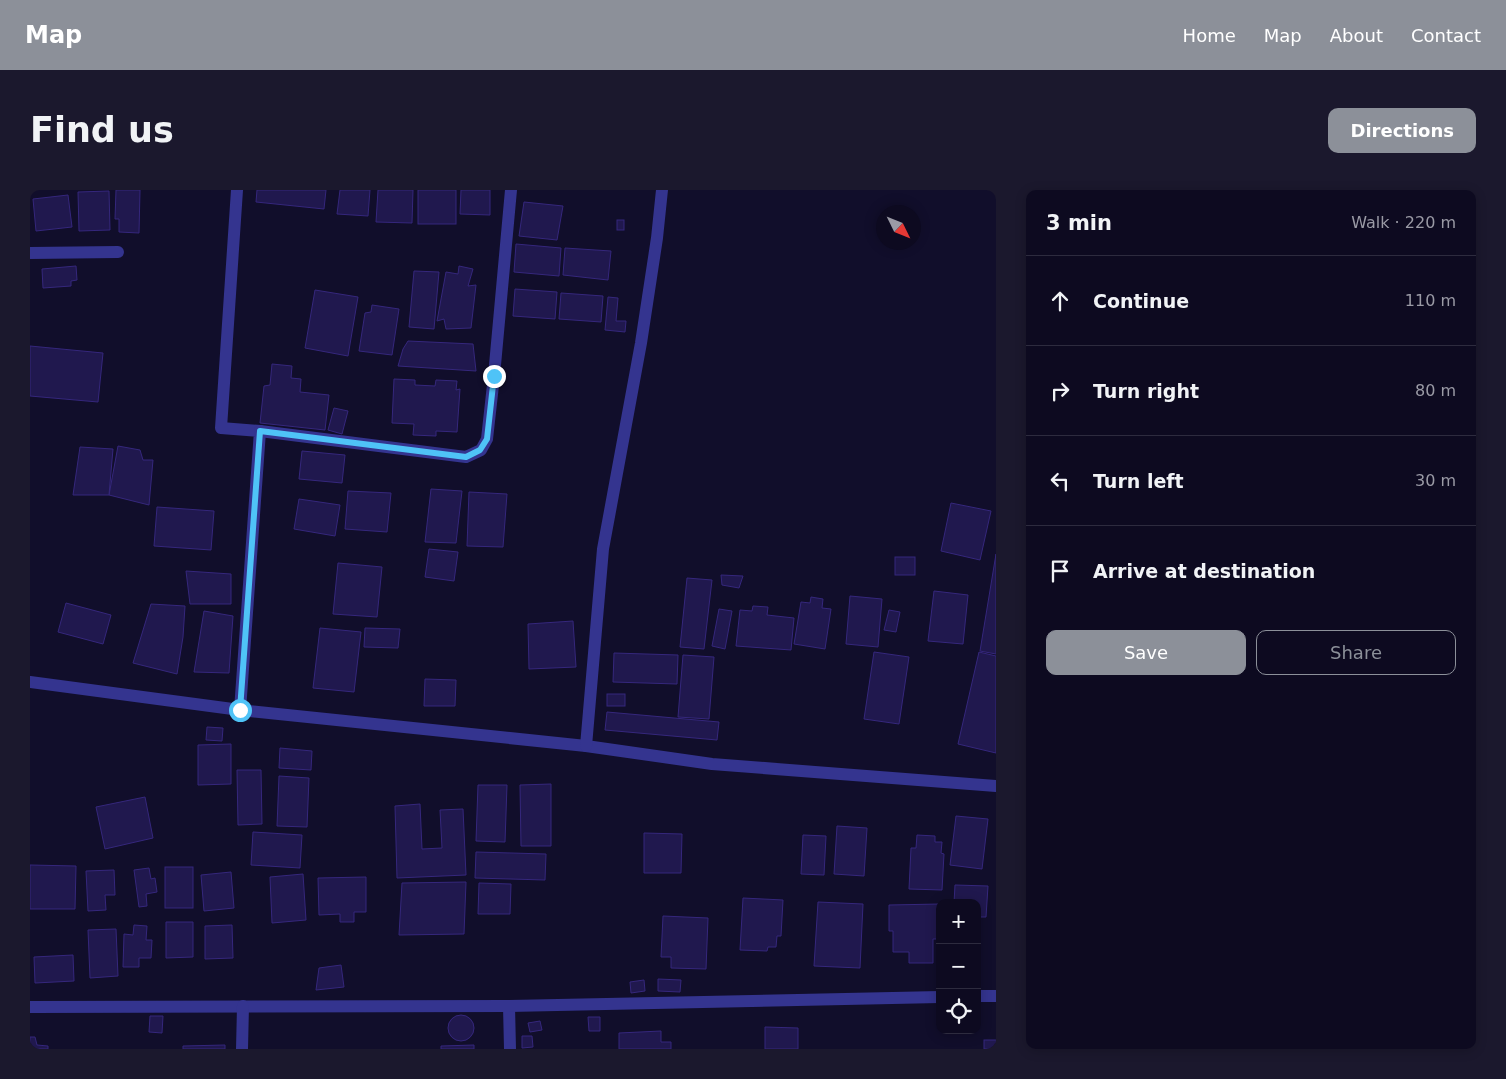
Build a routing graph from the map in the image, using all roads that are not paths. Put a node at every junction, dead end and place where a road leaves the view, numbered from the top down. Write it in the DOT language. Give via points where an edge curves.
graph roads {
  1 [pos="237,190"];
  2 [pos="511,190"];
  3 [pos="662,190"];
  4 [pos="118,252"];
  5 [pos="30,253"];
  6 [pos="260,431"];
  7 [pos="30,682"];
  8 [pos="240,710"];
  9 [pos="586,746"];
  10 [pos="996,786"];
  11 [pos="981,996"];
  12 [pos="996,996"];
  13 [pos="936,997"];
  14 [pos="243,1006"];
  15 [pos="509,1006"];
  16 [pos="30,1007"];
  17 [pos="242,1049"];
  18 [pos="510,1049"];
  1 -- 6 [label="street" via="221,428"];
  2 -- 6 [label="street" via="487,439 480,450 466,457"];
  3 -- 9 [label="street" via="641,343 603,549"];
  4 -- 5 [label="street"];
  6 -- 8 [label="street"];
  7 -- 8 [label="street"];
  8 -- 9 [label="street"];
  9 -- 10 [label="street" via="712,764"];
  11 -- 12 [label="street"];
  13 -- 15 [label="street"];
  14 -- 15 [label="street"];
  14 -- 16 [label="street"];
  14 -- 17 [label="street"];
  15 -- 18 [label="street"];
}
